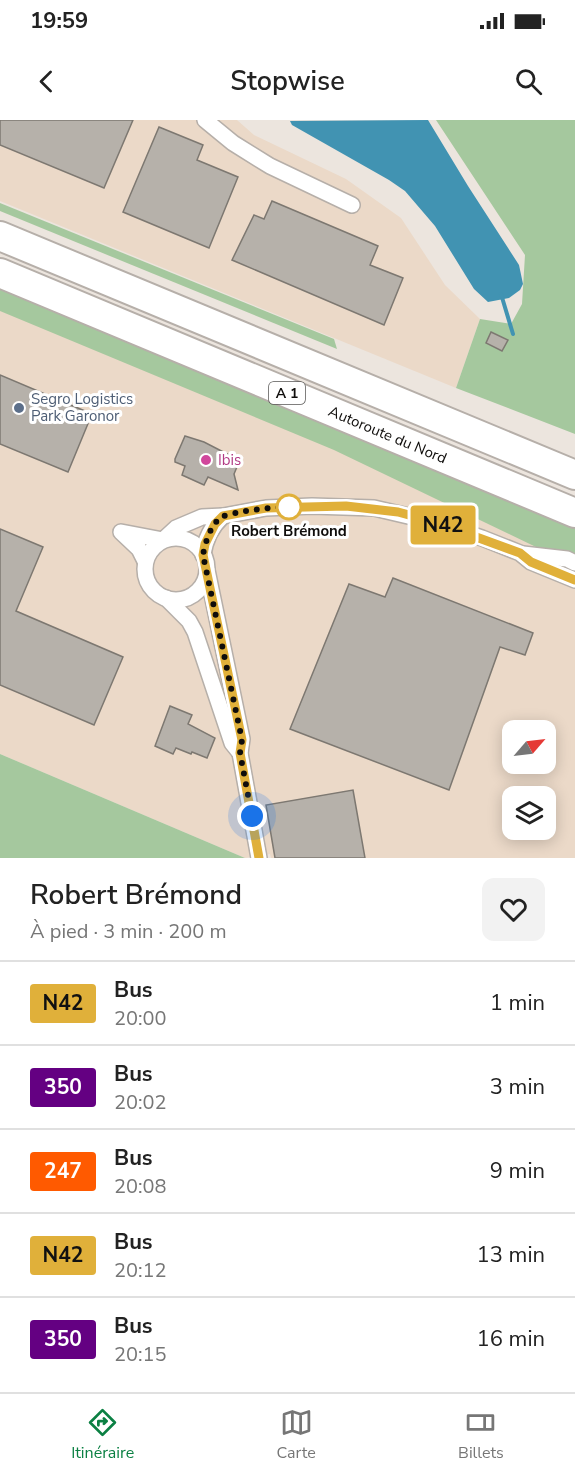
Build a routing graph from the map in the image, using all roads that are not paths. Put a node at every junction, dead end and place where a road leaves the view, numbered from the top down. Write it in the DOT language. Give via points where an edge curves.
graph roads {
  1 [pos="205,120"];
  2 [pos="352,205"];
  3 [pos="0,236"];
  4 [pos="0,273"];
  5 [pos="571,472"];
  6 [pos="575,513"];
  7 [pos="223,516"];
  8 [pos="163,540"];
  9 [pos="520,553"];
  10 [pos="203,555"];
  11 [pos="145,561"];
  12 [pos="575,563"];
  13 [pos="207,570"];
  14 [pos="575,580"];
  15 [pos="166,598"];
  16 [pos="240,753"];
  17 [pos="259,858"];
  1 -- 2 [label="street" via="270,166"];
  3 -- 5 [label="highway, A 1"];
  4 -- 6 [label="highway, Autoroute du Nord / A 1"];
  7 -- 8 [label="street" via="202,517 176,528"];
  7 -- 9 [label="street" via="301,506 374,508 438,523"];
  7 -- 10 [label="street" via="215,524"];
  8 -- 10 [label="street" via="190,541"];
  8 -- 11 [label="street"];
  8 -- 11 [label="street" via="121,532 139,549"];
  9 -- 12 [label="street"];
  9 -- 14 [label="street" via="531,562"];
  10 -- 13 [label="street"];
  11 -- 15 [label="street" via="151,588"];
  13 -- 15 [label="street" via="200,588 193,594"];
  13 -- 16 [label="street" via="242,740"];
  15 -- 16 [label="street" via="195,632 232,744"];
  16 -- 17 [label="street"];
}
